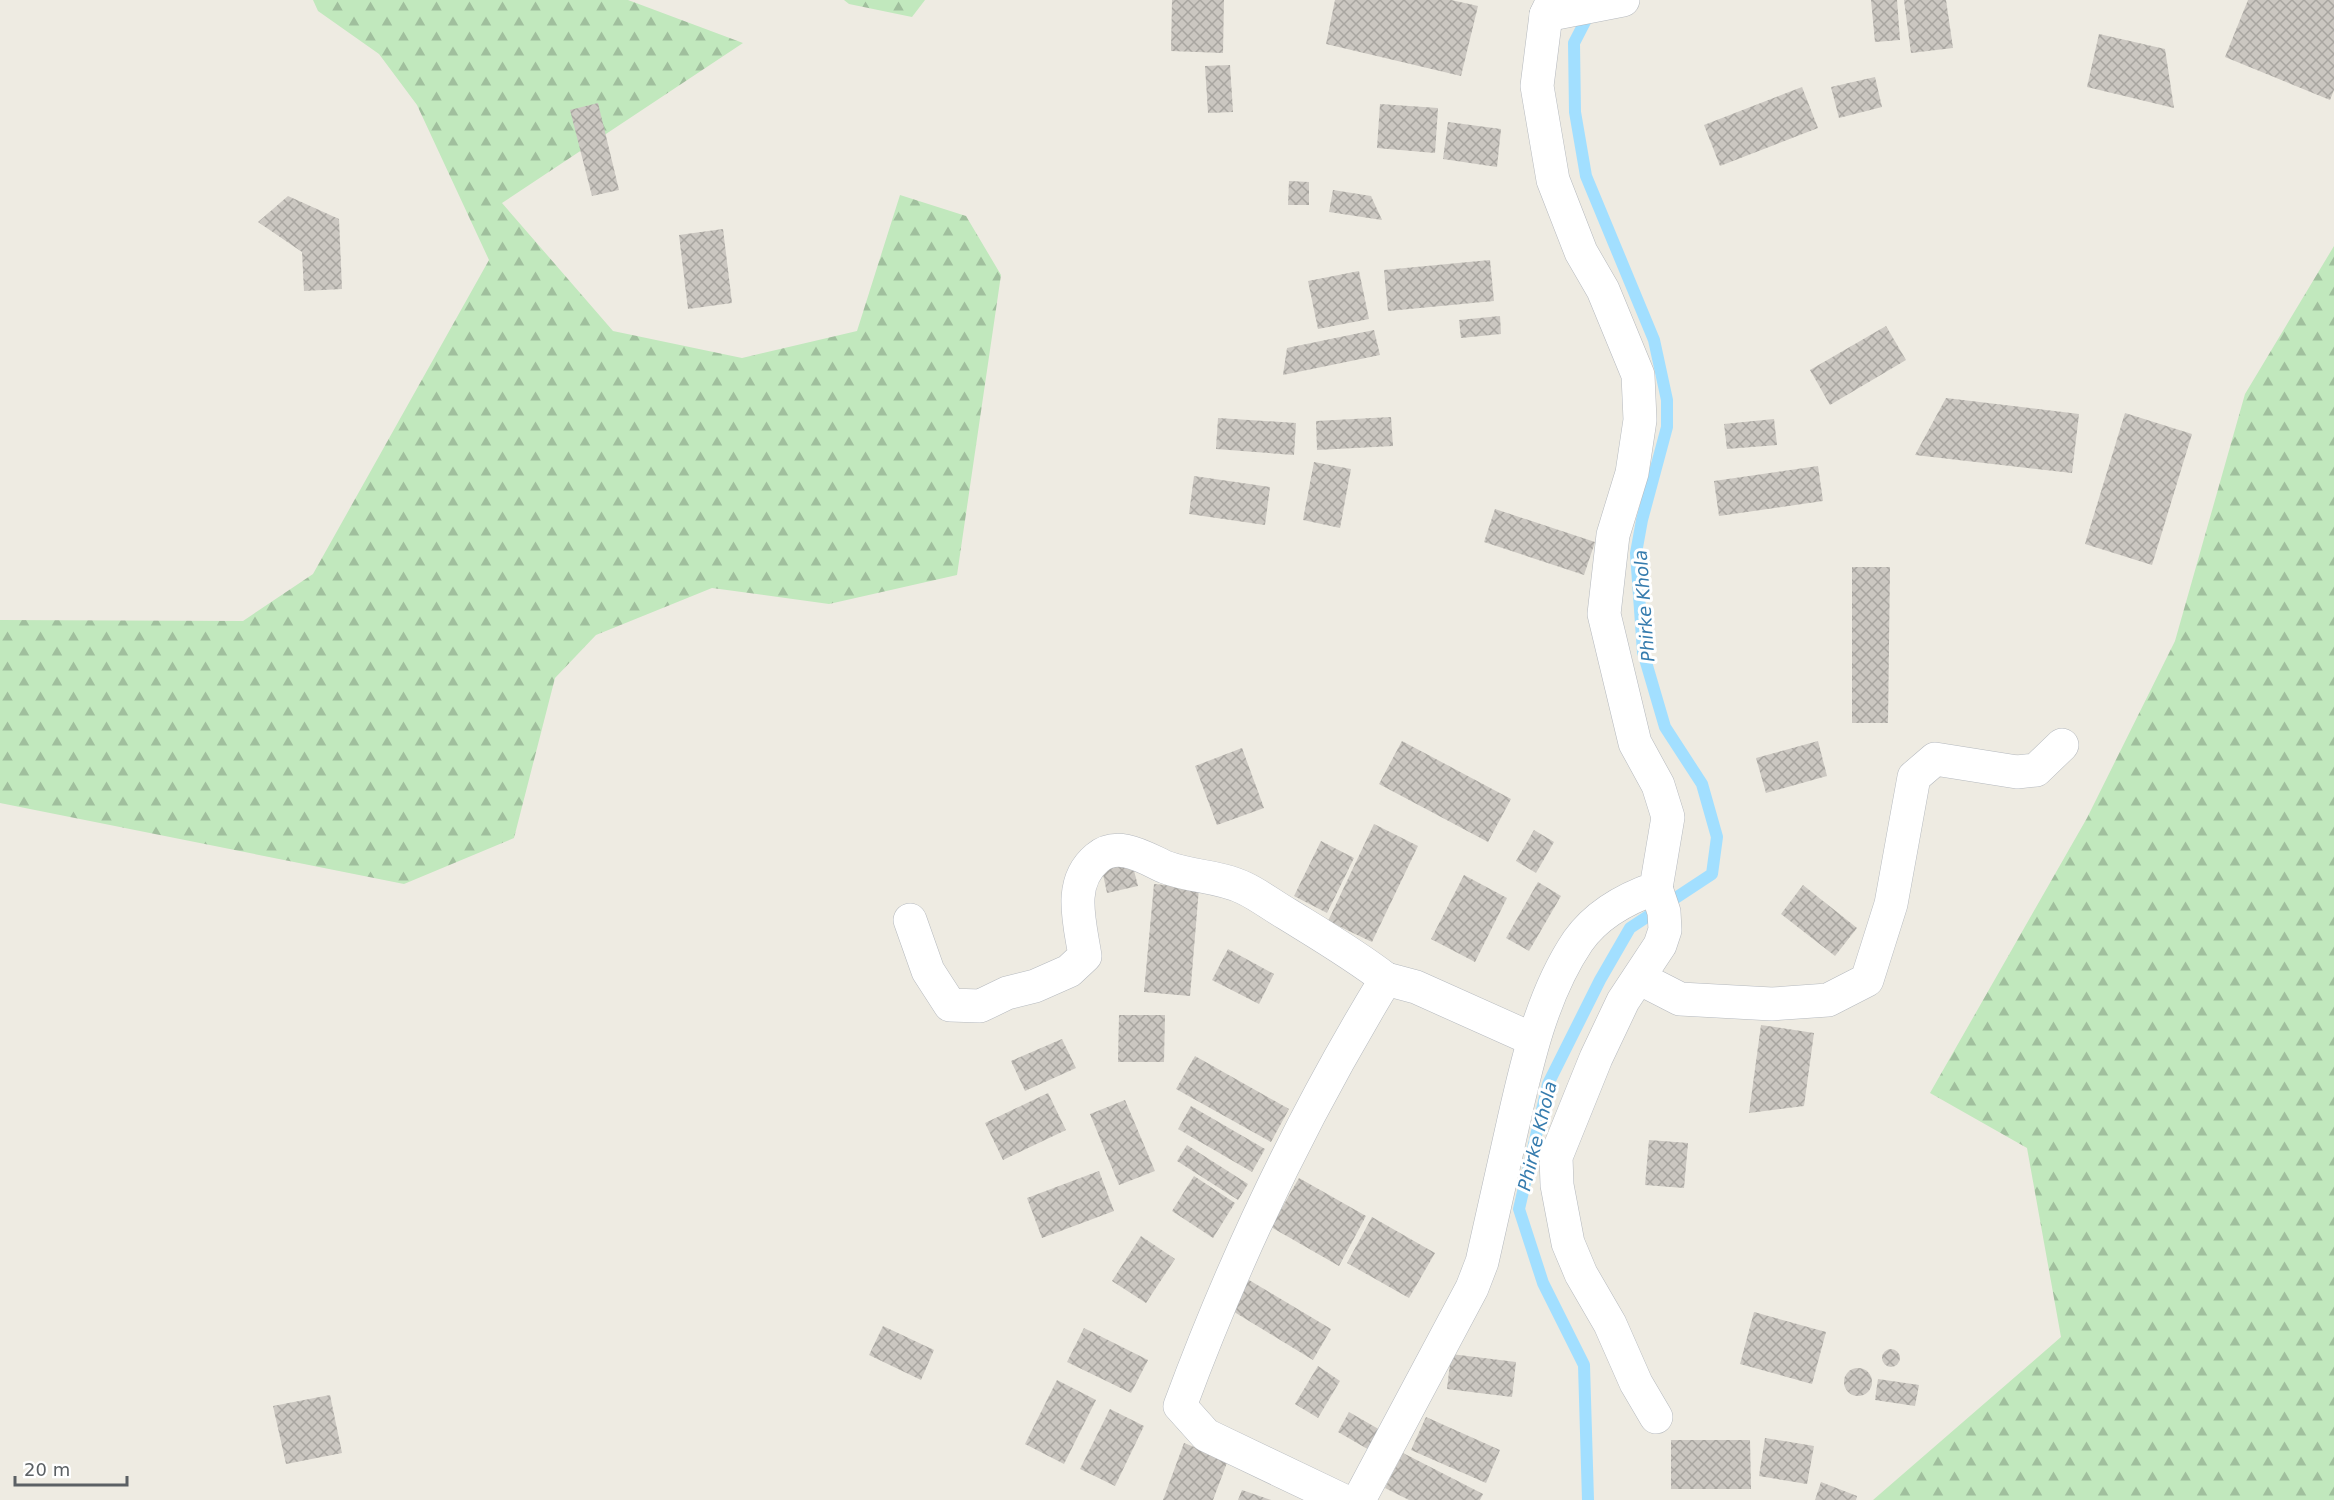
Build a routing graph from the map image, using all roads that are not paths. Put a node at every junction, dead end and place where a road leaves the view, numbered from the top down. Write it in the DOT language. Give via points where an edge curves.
graph roads {
  1 [pos="1606,4"];
  2 [pos="1550,7"];
  3 [pos="2062,745"];
  4 [pos="1656,888"];
  5 [pos="910,920"];
  6 [pos="1639,978"];
  7 [pos="1386,979"];
  8 [pos="1532,1039"];
  9 [pos="1656,1417"];
  10 [pos="1342,1500"];
  11 [pos="1359,1500"];
  1 -- 2 [label="street"];
  2 -- 4 [label="street" via="1537,86 1553,180 1581,252 1603,290 1638,375 1640,420 1632,473 1613,535 1604,614 1635,743 1658,784 1668,818"];
  3 -- 6 [label="street" via="2036,770 2017,772 1935,759 1914,777 1891,904 1867,980 1828,1000 1772,1004 1680,999"];
  4 -- 6 [label="street" via="1665,930"];
  4 -- 8 [label="street" via="1620,903 1579,939"];
  5 -- 7 [label="street" via="928,971 950,1005 980,1006 1069,970 1085,956 1076,899 1083,875 1098,857 1118,850 1244,888"];
  6 -- 9 [label="street" via="1623,1001 1596,1058 1556,1157 1557,1185 1568,1243 1581,1274"];
  7 -- 8 [label="street" via="1416,987"];
  7 -- 10 [label="street" via="1296,1138 1246,1243 1180,1406 1206,1435"];
  8 -- 11 [label="street" via="1479,1271"];
}
